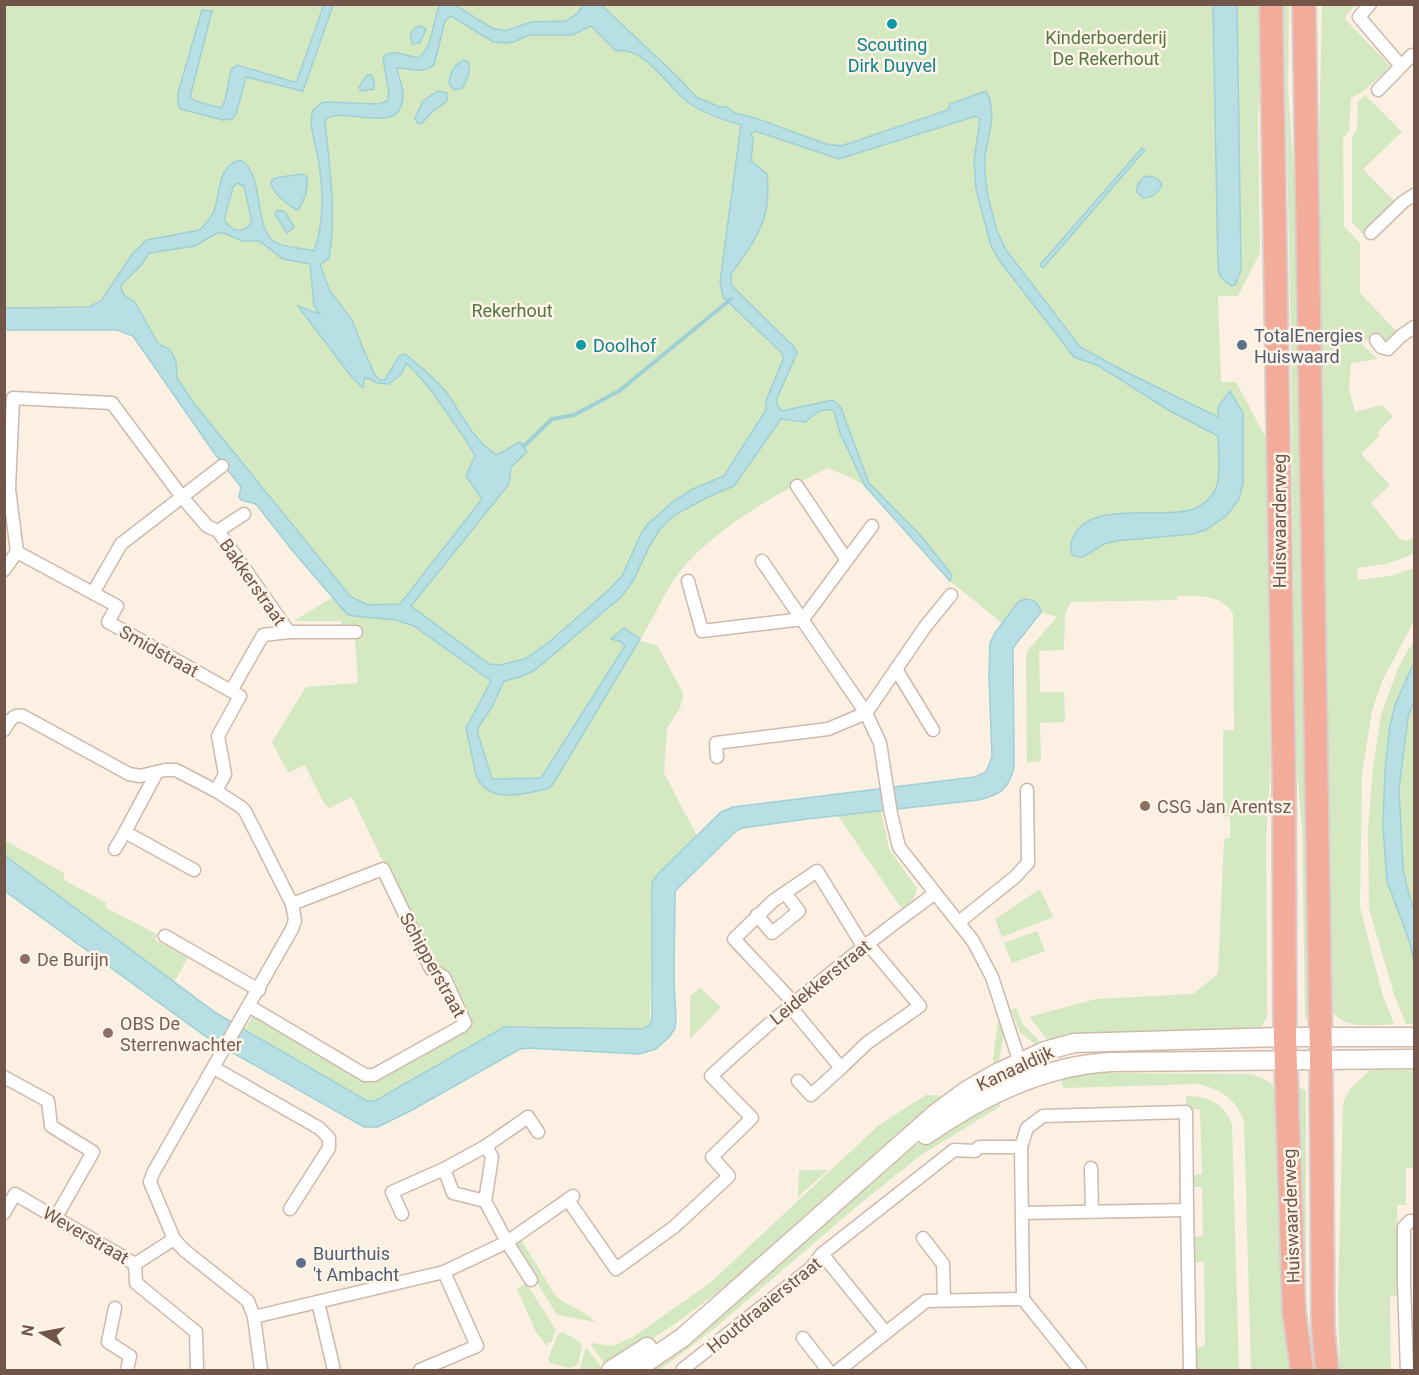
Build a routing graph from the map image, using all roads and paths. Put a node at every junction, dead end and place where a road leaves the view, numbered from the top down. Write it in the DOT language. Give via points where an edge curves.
graph roads {
  1 [pos="1271,4"];
  2 [pos="1304,4"];
  3 [pos="1370,4"];
  4 [pos="1412,55"];
  5 [pos="1401,66"];
  6 [pos="1378,90"];
  7 [pos="1414,195"];
  8 [pos="1371,233"];
  9 [pos="1274,248"];
  10 [pos="1259,269"];
  11 [pos="1414,327"];
  12 [pos="1376,340"];
  13 [pos="1263,406"];
  14 [pos="1279,439"];
  15 [pos="222,466"];
  16 [pos="797,486"];
  17 [pos="183,497"];
  18 [pos="244,514"];
  19 [pos="872,526"];
  20 [pos="218,531"];
  21 [pos="17,552"];
  22 [pos="846,559"];
  23 [pos="762,561"];
  24 [pos="4,570"];
  25 [pos="688,581"];
  26 [pos="93,593"];
  27 [pos="951,595"];
  28 [pos="802,619"];
  29 [pos="289,632"];
  30 [pos="356,632"];
  31 [pos="896,669"];
  32 [pos="231,691"];
  33 [pos="866,713"];
  34 [pos="9,715"];
  35 [pos="4,730"];
  36 [pos="933,730"];
  37 [pos="717,757"];
  38 [pos="157,772"];
  39 [pos="1027,790"];
  40 [pos="216,791"];
  41 [pos="125,832"];
  42 [pos="115,849"];
  43 [pos="194,870"];
  44 [pos="785,893"];
  45 [pos="934,894"];
  46 [pos="292,904"];
  47 [pos="757,915"];
  48 [pos="959,922"];
  49 [pos="165,936"];
  50 [pos="865,944"];
  51 [pos="259,990"];
  52 [pos="791,1004"];
  53 [pos="249,1006"];
  54 [pos="1414,1036"];
  55 [pos="1285,1037"];
  56 [pos="1321,1037"];
  57 [pos="1414,1059"];
  58 [pos="1286,1060"];
  59 [pos="1321,1060"];
  60 [pos="1020,1062"];
  61 [pos="214,1068"];
  62 [pos="840,1068"];
  63 [pos="4,1077"];
  64 [pos="1027,1080"];
  65 [pos="798,1081"];
  66 [pos="538,1132"];
  67 [pos="486,1146"];
  68 [pos="1021,1147"];
  69 [pos="1091,1168"];
  70 [pos="444,1169"];
  71 [pos="853,1187"];
  72 [pos="485,1201"];
  73 [pos="290,1209"];
  74 [pos="1187,1210"];
  75 [pos="1092,1211"];
  76 [pos="4,1213"];
  77 [pos="1022,1213"];
  78 [pos="402,1214"];
  79 [pos="56,1217"];
  80 [pos="1414,1221"];
  81 [pos="923,1238"];
  82 [pos="174,1239"];
  83 [pos="507,1242"];
  84 [pos="822,1254"];
  85 [pos="135,1264"];
  86 [pos="444,1272"];
  87 [pos="531,1280"];
  88 [pos="1409,1284"];
  89 [pos="729,1294"];
  90 [pos="1023,1299"];
  91 [pos="945,1300"];
  92 [pos="318,1302"];
  93 [pos="115,1308"];
  94 [pos="254,1317"];
  95 [pos="886,1333"];
  96 [pos="803,1338"];
  97 [pos="127,1371"];
  98 [pos="198,1371"];
  99 [pos="261,1371"];
  100 [pos="334,1371"];
  101 [pos="420,1371"];
  102 [pos="611,1371"];
  103 [pos="635,1371"];
  104 [pos="682,1371"];
  105 [pos="828,1371"];
  106 [pos="839,1371"];
  107 [pos="1080,1371"];
  108 [pos="1190,1371"];
  109 [pos="1302,1371"];
  110 [pos="1327,1371"];
  111 [pos="1407,1371"];
  1 -- 9 [label="highway, Huiswaarderweg"];
  2 -- 56 [label="highway, Huiswaarderweg"];
  3 -- 5 [label="street" via="1359,17"];
  4 -- 5 [label="street"];
  5 -- 6 [label="street"];
  7 -- 8 [label="street"];
  9 -- 10 [label="highway"];
  9 -- 14 [label="highway, Huiswaarderweg"];
  11 -- 12 [label="street" via="1388,349"];
  13 -- 14 [label="highway"];
  14 -- 55 [label="highway, Huiswaarderweg"];
  15 -- 17 [label="street"];
  16 -- 22 [label="street"];
  17 -- 20 [label="street, Bakkerstraat" via="207,526"];
  17 -- 21 [label="street, Bakkerstraat" via="112,403 13,398 9,489"];
  17 -- 26 [label="street" via="121,544"];
  18 -- 20 [label="street, Bakkerstraat"];
  19 -- 22 [label="street"];
  20 -- 29 [label="street, Bakkerstraat"];
  21 -- 24 [label="street"];
  21 -- 26 [label="street, Smidstraat"];
  22 -- 28 [label="street"];
  23 -- 28 [label="street"];
  25 -- 28 [label="street" via="702,631"];
  26 -- 32 [label="street, Smidstraat" via="117,606 108,622"];
  27 -- 31 [label="street"];
  28 -- 33 [label="street"];
  29 -- 30 [label="street, Bakkerstraat"];
  29 -- 32 [label="street, Bakkerstraat" via="263,635"];
  31 -- 33 [label="street"];
  31 -- 36 [label="street"];
  32 -- 40 [label="street, Bakkerstraat" via="240,696 218,736 225,774"];
  33 -- 37 [label="street" via="828,729 716,743"];
  33 -- 45 [label="street" via="880,743 899,847"];
  34 -- 35 [label="street"];
  34 -- 38 [label="street" via="22,716 129,774"];
  38 -- 40 [label="street" via="182,772"];
  38 -- 41 [label="street"];
  39 -- 48 [label="street" via="1028,863"];
  40 -- 46 [label="street" via="245,811"];
  41 -- 42 [label="street"];
  41 -- 43 [label="street"];
  44 -- 47 [label="street"];
  44 -- 47 [label="street" via="799,910 772,933"];
  44 -- 50 [label="street" via="817,872"];
  45 -- 48 [label="street"];
  45 -- 50 [label="street, Leidekkerstraat"];
  46 -- 51 [label="street" via="294,926"];
  46 -- 53 [label="street, Schipperstraat" via="383,868 431,969 444,977 465,1023 374,1075 365,1075"];
  47 -- 52 [label="street" via="734,939"];
  48 -- 60 [label="street" via="992,977"];
  49 -- 51 [label="street"];
  50 -- 52 [label="street, Leidekkerstraat"];
  50 -- 62 [label="street" via="920,1006 867,1043"];
  51 -- 53 [label="street"];
  52 -- 62 [label="street"];
  52 -- 83 [label="street, Leidekkerstraat" via="711,1076 752,1118 712,1157 729,1176 674,1227 616,1269 571,1198"];
  53 -- 61 [label="street"];
  54 -- 56 [label="street"];
  55 -- 56 [label="street"];
  55 -- 58 [label="highway, Huiswaarderweg"];
  55 -- 60 [label="street, Kanaaldijk" via="1074,1043"];
  56 -- 59 [label="highway, Huiswaarderweg"];
  57 -- 59 [label="street"];
  58 -- 59 [label="street"];
  58 -- 64 [label="street, Kanaaldijk" via="1092,1063"];
  58 -- 109 [label="highway, Huiswaarderweg" via="1294,1312"];
  59 -- 110 [label="highway, Huiswaarderweg" via="1323,1328"];
  60 -- 64 [label="street"];
  60 -- 71 [label="street, Kanaaldijk" via="956,1098"];
  61 -- 73 [label="street" via="319,1128 328,1138 329,1148"];
  61 -- 82 [label="street" via="151,1177"];
  62 -- 65 [label="street" via="811,1095"];
  63 -- 79 [label="street" via="48,1101 51,1126 93,1152"];
  64 -- 71 [label="street, Kanaaldijk" via="939,1126"];
  66 -- 67 [label="street" via="528,1117"];
  67 -- 70 [label="street"];
  67 -- 72 [label="street" via="492,1157"];
  68 -- 74 [label="street" via="1027,1128 1042,1116 1186,1112"];
  68 -- 77 [label="street"];
  68 -- 84 [label="street" via="954,1150"];
  69 -- 75 [label="street"];
  70 -- 72 [label="street" via="453,1192"];
  70 -- 78 [label="street" via="392,1192"];
  71 -- 89 [label="street, Kanaaldijk"];
  72 -- 83 [label="street"];
  74 -- 75 [label="street"];
  74 -- 108 [label="street"];
  75 -- 77 [label="street"];
  76 -- 79 [label="street, Weverstraat" via="15,1194"];
  77 -- 90 [label="street"];
  79 -- 85 [label="street, Weverstraat"];
  80 -- 88 [label="street" via="1404,1227"];
  81 -- 91 [label="street" via="943,1264"];
  82 -- 85 [label="street, Weverstraat"];
  82 -- 94 [label="street" via="246,1297"];
  83 -- 86 [label="street"];
  83 -- 87 [label="street"];
  84 -- 95 [label="street, Houtdraaierstraat"];
  84 -- 104 [label="street, Houtdraaierstraat" via="811,1268"];
  85 -- 98 [label="street" via="136,1283 196,1332"];
  86 -- 92 [label="street"];
  86 -- 101 [label="street" via="477,1346"];
  88 -- 111 [label="street"];
  89 -- 102 [label="street, Kanaaldijk"];
  89 -- 103 [label="street, Kanaaldijk" via="682,1338"];
  90 -- 91 [label="street"];
  90 -- 107 [label="street"];
  91 -- 95 [label="street" via="926,1301"];
  92 -- 94 [label="street"];
  92 -- 100 [label="street"];
  93 -- 97 [label="street" via="108,1342 130,1356"];
  94 -- 99 [label="street"];
  95 -- 106 [label="street"];
  96 -- 105 [label="street"];
}
